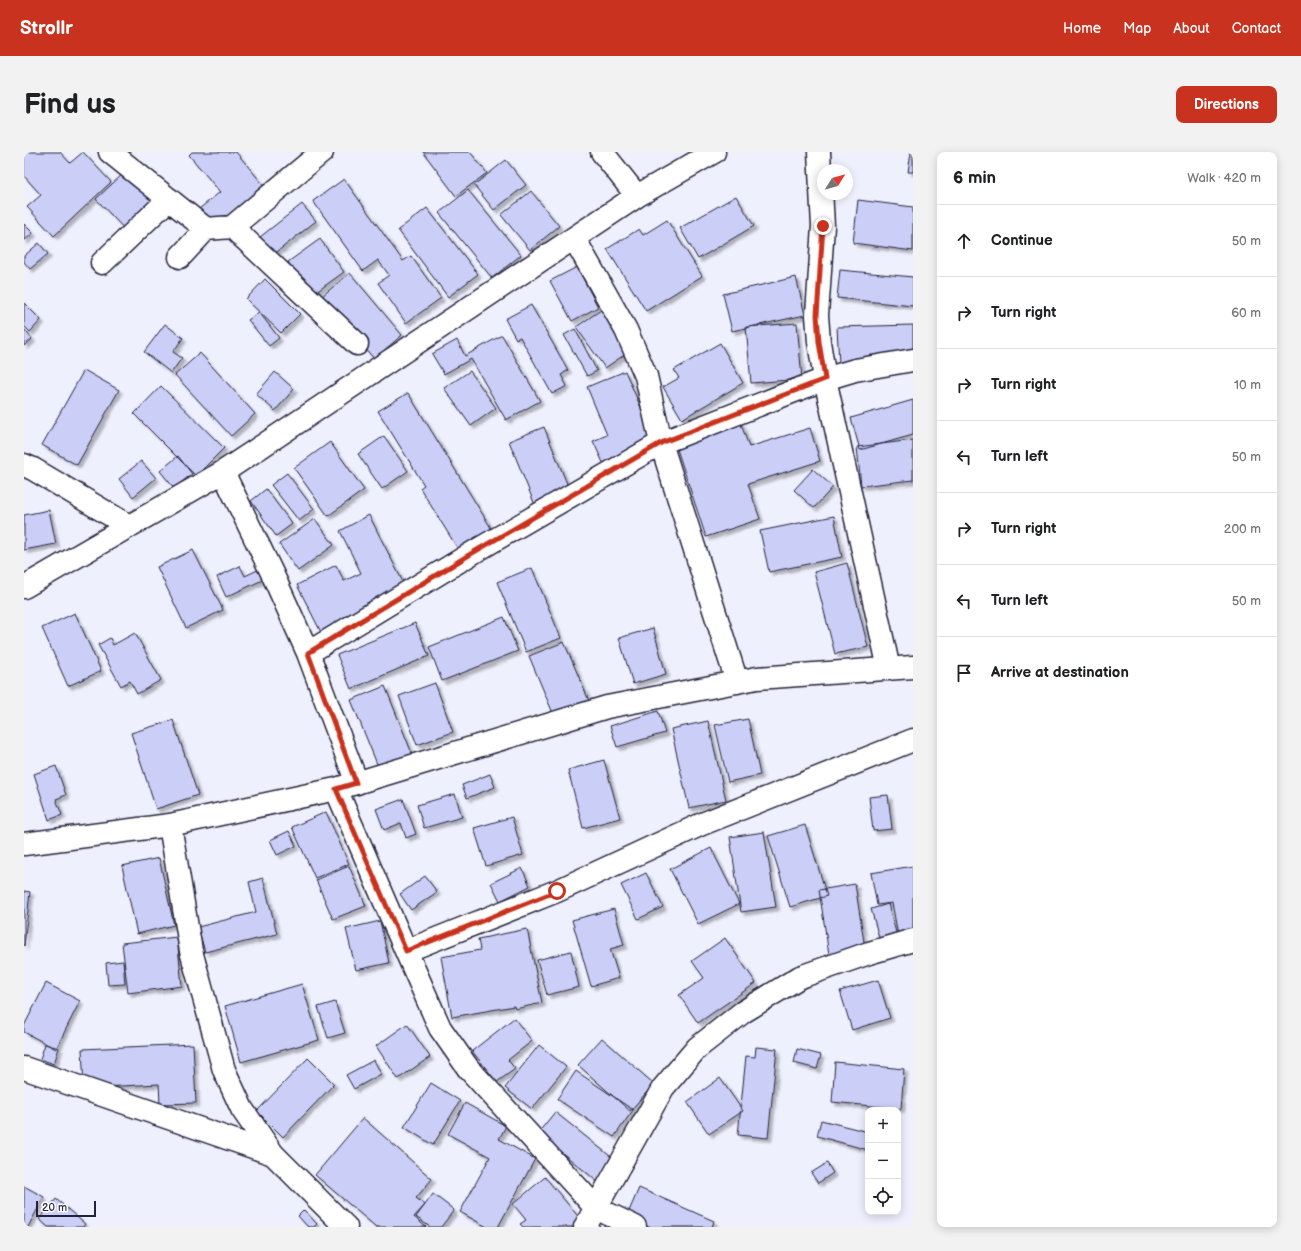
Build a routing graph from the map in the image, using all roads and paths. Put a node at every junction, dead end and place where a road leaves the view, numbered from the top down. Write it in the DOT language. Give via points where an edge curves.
graph roads {
  1 [pos="110,152"];
  2 [pos="322,152"];
  3 [pos="602,152"];
  4 [pos="714,152"];
  5 [pos="818,152"];
  6 [pos="636,196"];
  7 [pos="169,199"];
  8 [pos="232,227"];
  9 [pos="206,229"];
  10 [pos="574,238"];
  11 [pos="180,257"];
  12 [pos="102,263"];
  13 [pos="357,344"];
  14 [pos="913,360"];
  15 [pos="825,379"];
  16 [pos="661,443"];
  17 [pos="24,465"];
  18 [pos="223,472"];
  19 [pos="129,526"];
  20 [pos="24,587"];
  21 [pos="308,653"];
  22 [pos="913,667"];
  23 [pos="889,668"];
  24 [pos="737,682"];
  25 [pos="913,740"];
  26 [pos="346,786"];
  27 [pos="170,825"];
  28 [pos="24,844"];
  29 [pos="913,940"];
  30 [pos="406,951"];
  31 [pos="24,1068"];
  32 [pos="273,1154"];
  33 [pos="596,1208"];
  34 [pos="346,1227"];
  35 [pos="585,1227"];
  36 [pos="635,1227"];
  1 -- 7 [label="street"];
  2 -- 8 [label="street"];
  3 -- 6 [label="street"];
  4 -- 6 [label="street"];
  5 -- 15 [label="street" via="823,226 817,315"];
  6 -- 10 [label="street"];
  7 -- 9 [label="street"];
  7 -- 12 [label="street"];
  8 -- 9 [label="street"];
  8 -- 13 [label="street"];
  9 -- 11 [label="street"];
  10 -- 16 [label="street" via="626,330 646,376"];
  10 -- 18 [label="street"];
  14 -- 15 [label="street" via="855,370"];
  15 -- 16 [label="street"];
  15 -- 23 [label="street"];
  16 -- 21 [label="street"];
  16 -- 24 [label="street"];
  17 -- 19 [label="street"];
  18 -- 19 [label="street"];
  18 -- 21 [label="street"];
  19 -- 20 [label="street"];
  21 -- 26 [label="street"];
  22 -- 23 [label="street"];
  23 -- 24 [label="street" via="757,678"];
  24 -- 26 [label="street" via="607,707"];
  25 -- 30 [label="street" via="702,824 557,891"];
  26 -- 27 [label="street"];
  26 -- 30 [label="street"];
  27 -- 28 [label="street"];
  27 -- 32 [label="street" via="191,951 224,1070 242,1109"];
  29 -- 33 [label="street" via="800,977 743,1012 697,1048 662,1088"];
  30 -- 33 [label="street" via="440,1028 468,1068"];
  31 -- 32 [label="street"];
  32 -- 34 [label="street"];
  33 -- 35 [label="street"];
  33 -- 36 [label="street"];
}
